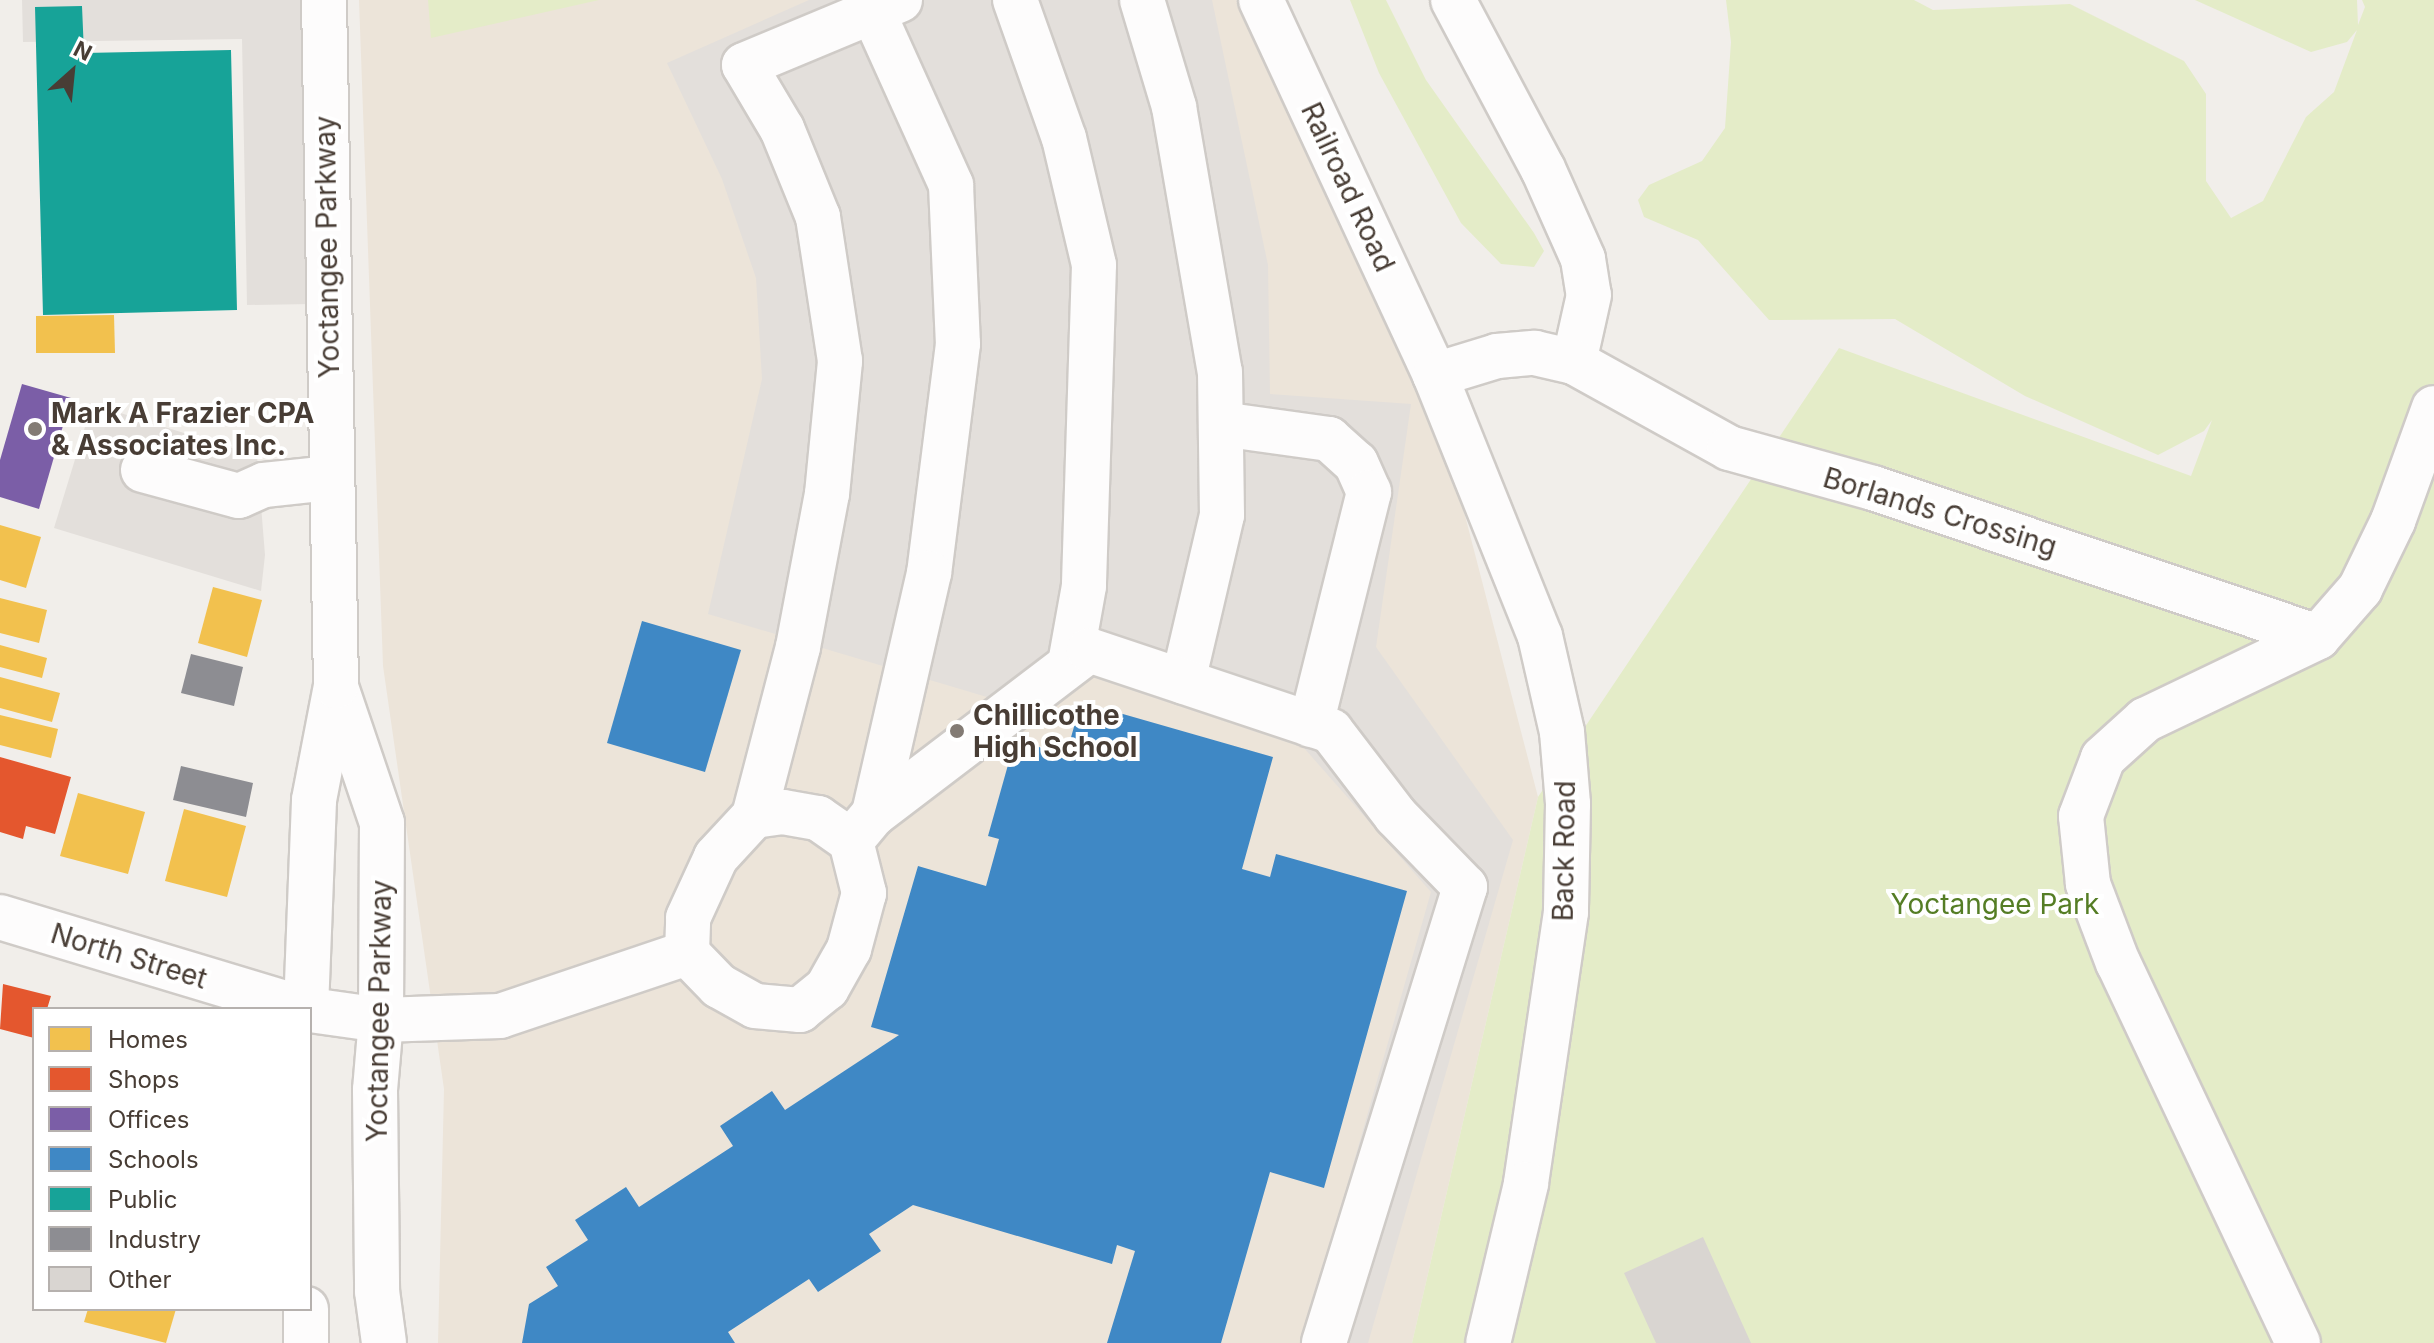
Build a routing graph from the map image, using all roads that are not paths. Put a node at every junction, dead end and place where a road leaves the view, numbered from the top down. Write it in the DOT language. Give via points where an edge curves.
graph roads {
  1 [pos="324,0"];
  2 [pos="1015,0"];
  3 [pos="1142,0"];
  4 [pos="1261,0"];
  5 [pos="1453,0"];
  6 [pos="886,6"];
  7 [pos="1574,362"];
  8 [pos="1435,375"];
  9 [pos="2434,408"];
  10 [pos="1221,424"];
  11 [pos="143,470"];
  12 [pos="329,478"];
  13 [pos="2318,637"];
  14 [pos="1070,664"];
  15 [pos="1183,681"];
  16 [pos="336,686"];
  17 [pos="1311,725"];
  18 [pos="754,816"];
  19 [pos="862,827"];
  20 [pos="0,917"];
  21 [pos="687,953"];
  22 [pos="300,1007"];
  23 [pos="307,1007"];
  24 [pos="312,1010"];
  25 [pos="381,1020"];
  26 [pos="306,1311"];
  27 [pos="306,1343"];
  28 [pos="384,1343"];
  29 [pos="1324,1343"];
  30 [pos="1488,1343"];
  31 [pos="2298,1343"];
  1 -- 12 [label="street, Yoctangee Parkway"];
  2 -- 14 [label="street" via="1064,138 1094,265 1084,586"];
  3 -- 10 [label="street" via="1174,107 1220,372"];
  4 -- 8 [label="street, Railroad Road"];
  5 -- 7 [label="street" via="1543,169 1583,259 1589,295"];
  6 -- 18 [label="street" via="744,65 782,129 818,217 840,361 827,494"];
  6 -- 19 [label="street" via="951,185 958,344 929,573"];
  7 -- 8 [label="street, Borlands Crossing" via="1535,353 1497,356"];
  7 -- 13 [label="street, Borlands Crossing" via="1729,448 1873,488"];
  8 -- 30 [label="street, Back Road" via="1540,636 1562,732 1568,804 1566,912 1548,1056 1504,1287"];
  9 -- 13 [label="street" via="2393,521 2360,589"];
  10 -- 15 [label="street" via="1222,515"];
  10 -- 17 [label="street" via="1329,439 1356,463 1369,492"];
  11 -- 12 [label="street" via="239,496 264,485"];
  12 -- 16 [label="street, Yoctangee Parkway"];
  13 -- 31 [label="street" via="2145,720 2103,758 2081,816 2088,884 2118,963"];
  14 -- 15 [label="street" via="1089,650"];
  14 -- 19 [label="street"];
  15 -- 17 [label="street"];
  16 -- 23 [label="street, Yoctangee Parkway" via="314,800"];
  16 -- 25 [label="street, Yoctangee Parkway" via="382,823"];
  17 -- 29 [label="street" via="1331,731 1396,816 1465,887"];
  18 -- 19 [label="street" via="783,812"];
  18 -- 21 [label="street" via="716,857 688,918"];
  19 -- 21 [label="street" via="864,893 849,949 827,988 800,1010 755,1006 719,986"];
  20 -- 22 [label="street, North Street"];
  21 -- 25 [label="street, North Street" via="500,1016"];
  24 -- 25 [label="street, North Street"];
  25 -- 28 [label="street, Yoctangee Parkway" via="375,1090 376,1276"];
  26 -- 27 [label="street"];
}
